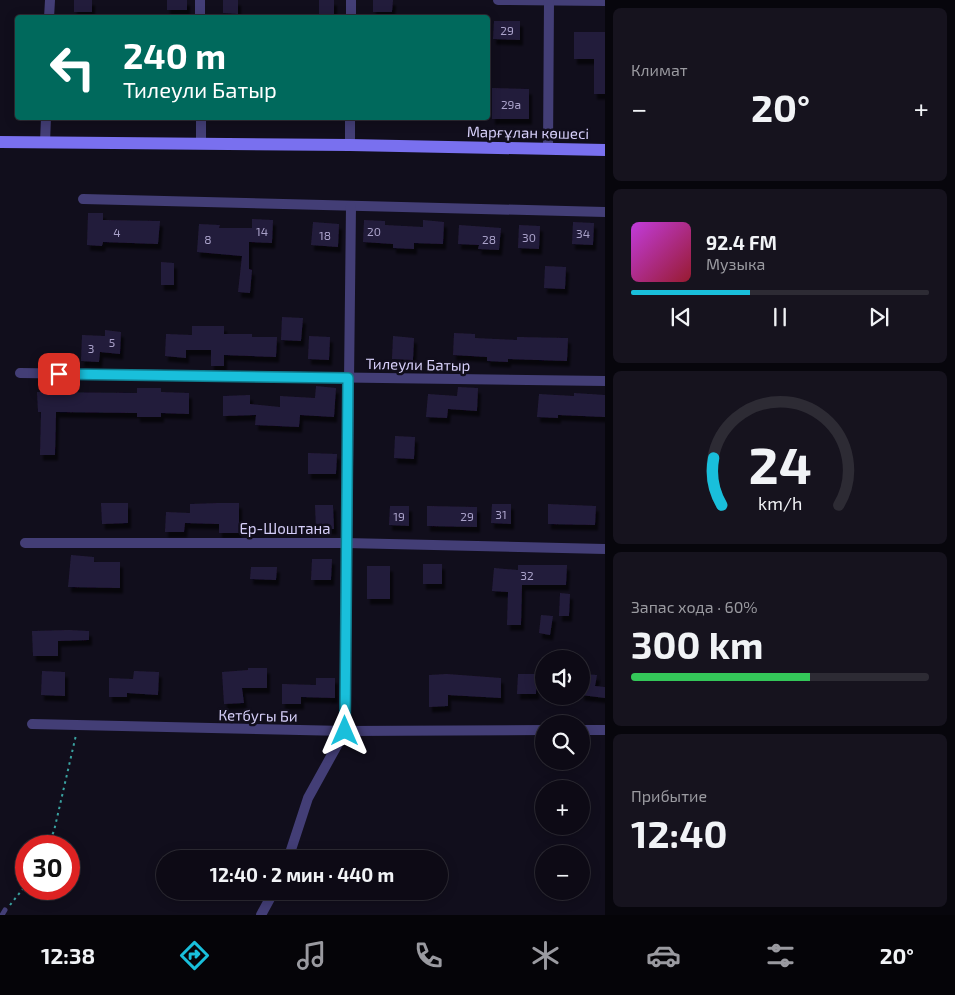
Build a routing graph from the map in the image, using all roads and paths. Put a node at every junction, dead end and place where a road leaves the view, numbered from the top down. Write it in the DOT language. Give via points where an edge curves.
graph roads {
  1 [pos="50,0"];
  2 [pos="200,0"];
  3 [pos="351,0"];
  4 [pos="498,0"];
  5 [pos="549,0"];
  6 [pos="605,1"];
  7 [pos="49,15"];
  8 [pos="200,15"];
  9 [pos="351,15"];
  10 [pos="46,120"];
  11 [pos="201,120"];
  12 [pos="350,120"];
  13 [pos="0,142"];
  14 [pos="45,142"];
  15 [pos="201,144"];
  16 [pos="350,145"];
  17 [pos="548,148"];
  18 [pos="605,150"];
  19 [pos="83,199"];
  20 [pos="351,206"];
  21 [pos="605,212"];
  22 [pos="20,373"];
  23 [pos="348,378"];
  24 [pos="605,380"];
  25 [pos="25,543"];
  26 [pos="346,543"];
  27 [pos="605,549"];
  28 [pos="32,724"];
  29 [pos="79,727"];
  30 [pos="535,730"];
  31 [pos="590,730"];
  32 [pos="605,730"];
  33 [pos="345,731"];
  34 [pos="52,835"];
  35 [pos="291,850"];
  36 [pos="15,899"];
  37 [pos="269,900"];
  38 [pos="4,913"];
  39 [pos="261,915"];
  1 -- 7 [label="street"];
  2 -- 8 [label="street"];
  3 -- 9 [label="street"];
  4 -- 5 [label="street"];
  5 -- 6 [label="street"];
  5 -- 17 [label="street"];
  10 -- 14 [label="street"];
  11 -- 15 [label="street"];
  12 -- 16 [label="street"];
  13 -- 14 [label="main road, Марғұлан көшесі"];
  14 -- 15 [label="main road, Марғұлан көшесі"];
  15 -- 16 [label="main road, Марғұлан көшесі"];
  16 -- 17 [label="main road, Марғұлан көшесі"];
  17 -- 18 [label="main road, Марғұлан көшесі"];
  19 -- 20 [label="street"];
  20 -- 21 [label="street"];
  20 -- 23 [label="street"];
  22 -- 23 [label="street, Тилеули Батыр"];
  23 -- 24 [label="street, Тилеули Батыр"];
  23 -- 26 [label="street"];
  25 -- 26 [label="street, Ер-Шоштана"];
  26 -- 27 [label="street, Ер-Шоштана"];
  26 -- 33 [label="street"];
  28 -- 29 [label="street, Кетбугы Би"];
  29 -- 33 [label="street, Кетбугы Би"];
  29 -- 34 [label="path"];
  30 -- 33 [label="street, Кетбугы Би"];
  31 -- 32 [label="street"];
  33 -- 35 [label="street" via="308,798"];
  36 -- 38 [label="path"];
  37 -- 39 [label="street"];
}
